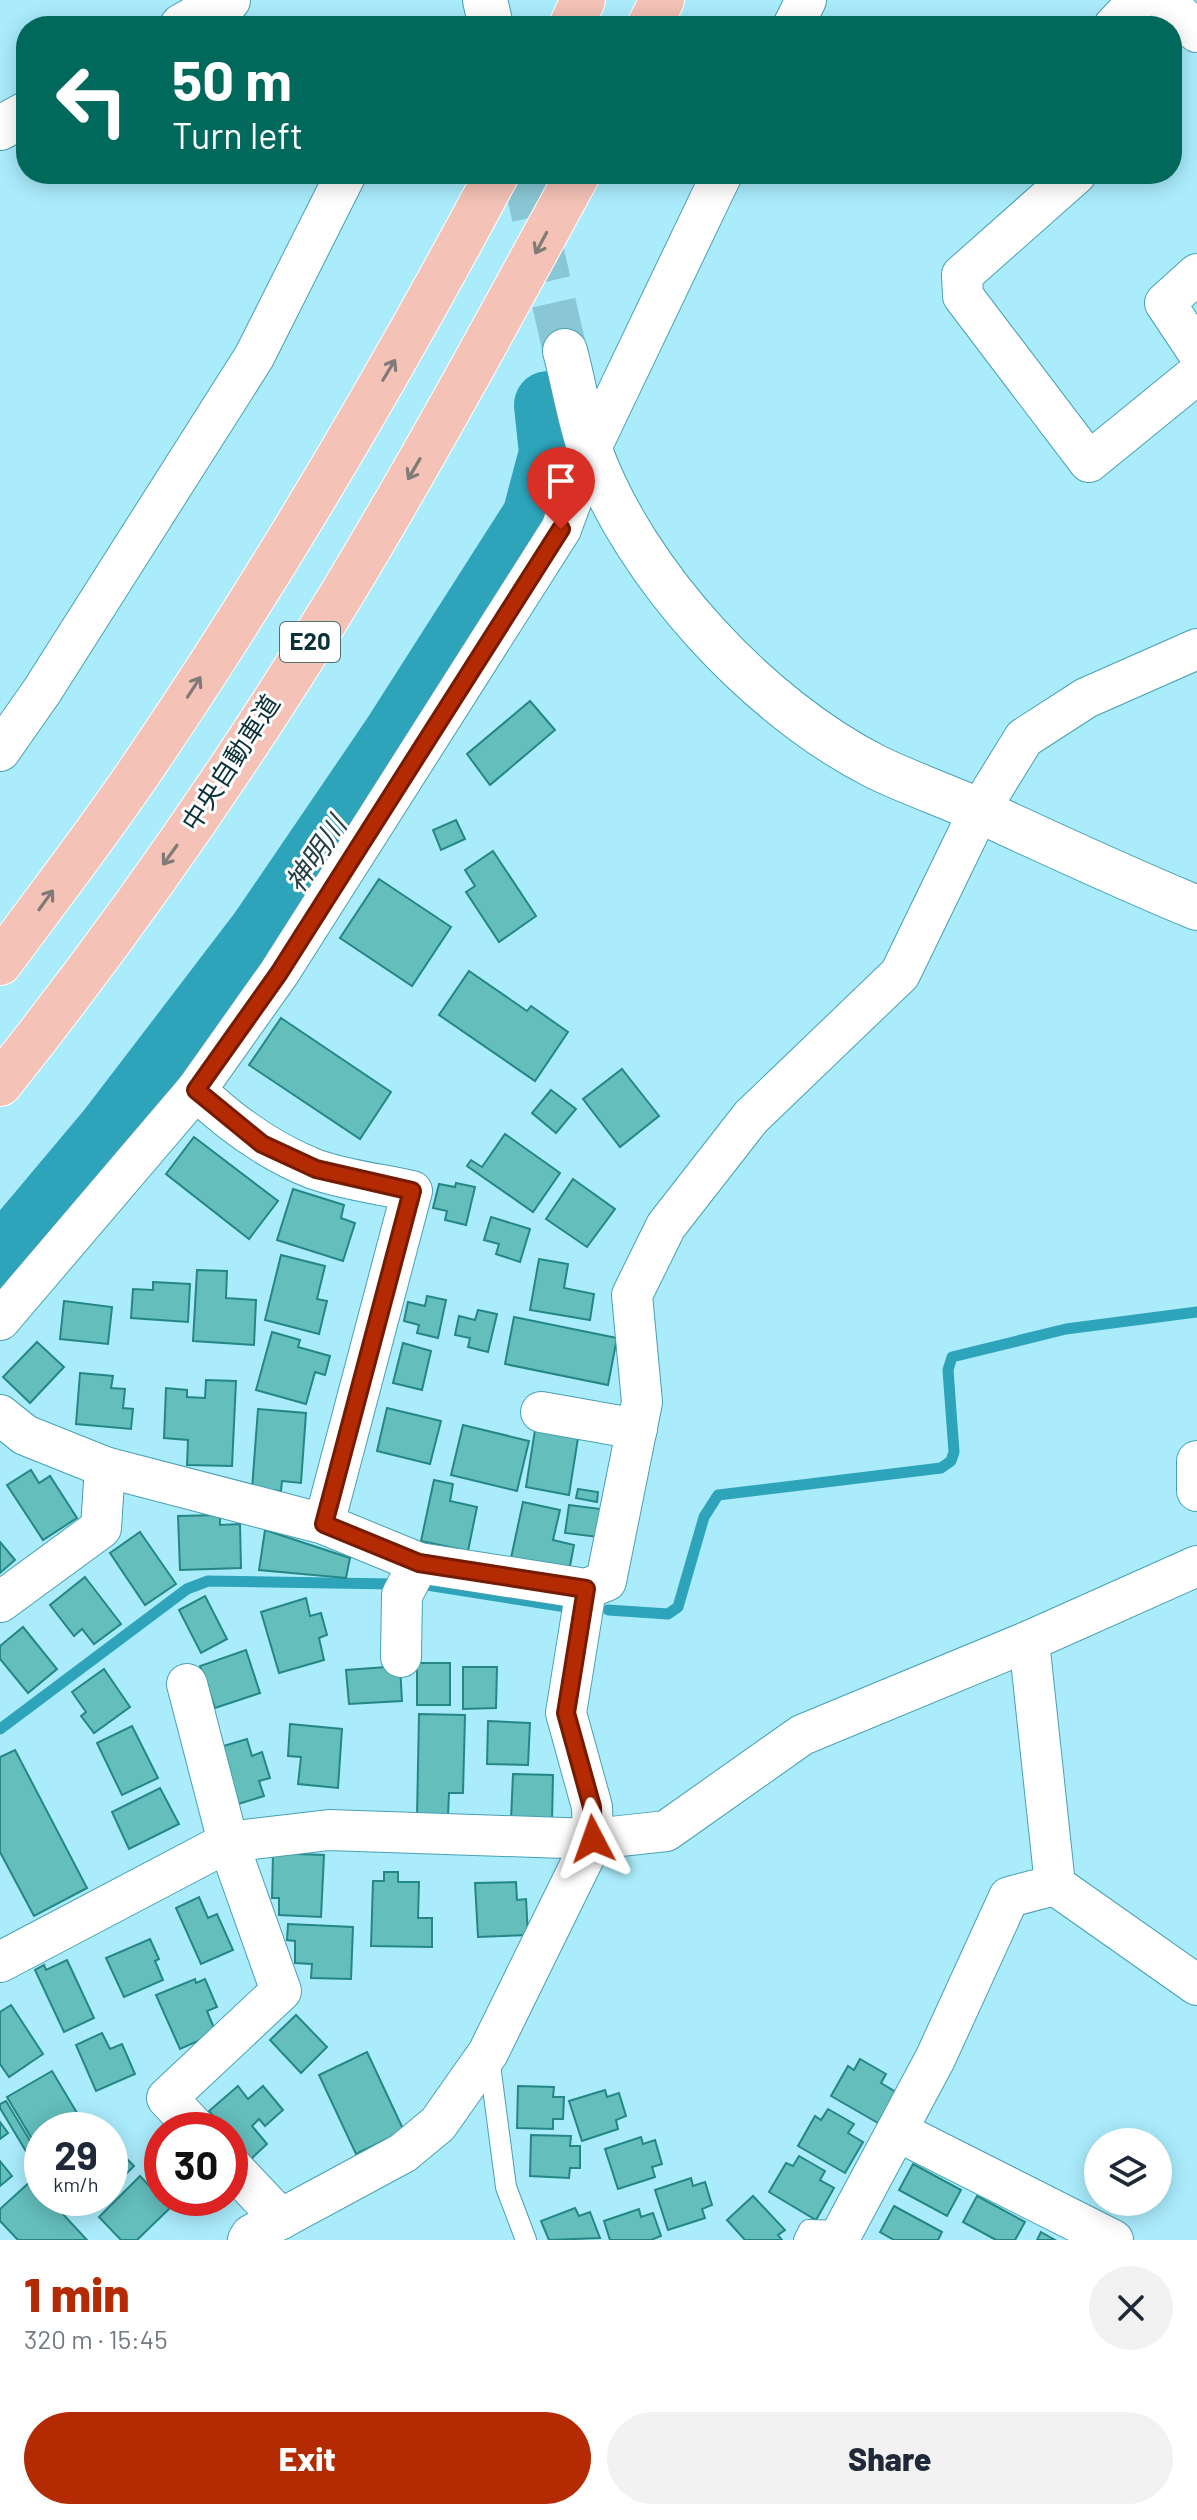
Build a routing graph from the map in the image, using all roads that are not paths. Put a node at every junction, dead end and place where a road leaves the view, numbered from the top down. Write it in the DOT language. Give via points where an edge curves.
graph roads {
  1 [pos="228,0"];
  2 [pos="1139,0"];
  3 [pos="1165,0"];
  4 [pos="200,16"];
  5 [pos="1124,16"];
  6 [pos="1181,16"];
  7 [pos="1182,17"];
  8 [pos="1197,32"];
  9 [pos="341,184"];
  10 [pos="492,184"];
  11 [pos="573,184"];
  12 [pos="717,184"];
  13 [pos="1065,184"];
  14 [pos="1197,274"];
  15 [pos="565,351"];
  16 [pos="1197,351"];
  17 [pos="1197,374"];
  18 [pos="590,450"];
  19 [pos="1197,649"];
  20 [pos="0,751"];
  21 [pos="979,811"];
  22 [pos="1197,908"];
  23 [pos="0,963"];
  24 [pos="0,1084"];
  25 [pos="196,1090"];
  26 [pos="0,1320"];
  27 [pos="541,1412"];
  28 [pos="0,1415"];
  29 [pos="637,1429"];
  30 [pos="1197,1461"];
  31 [pos="105,1467"];
  32 [pos="1196,1475"];
  33 [pos="1197,1491"];
  34 [pos="324,1524"];
  35 [pos="419,1563"];
  36 [pos="1197,1566"];
  37 [pos="586,1589"];
  38 [pos="0,1602"];
  39 [pos="1029,1641"];
  40 [pos="401,1657"];
  41 [pos="187,1684"];
  42 [pos="593,1839"];
  43 [pos="228,1842"];
  44 [pos="1055,1885"];
  45 [pos="0,1962"];
  46 [pos="1197,1985"];
  47 [pos="488,2053"];
  48 [pos="180,2112"];
  49 [pos="897,2131"];
  50 [pos="248,2184"];
  51 [pos="281,2219"];
  52 [pos="843,2231"];
  53 [pos="248,2240"];
  54 [pos="526,2240"];
  55 [pos="804,2240"];
  56 [pos="1113,2240"];
  1 -- 4 [label="street"];
  2 -- 5 [label="street"];
  3 -- 6 [label="street"];
  7 -- 8 [label="street"];
  9 -- 20 [label="street" via="254,357"];
  23 -- 10 [label="highway, E20, one-way" via="146,762 278,556 419,321"];
  11 -- 24 [label="highway, 中央自動車道 / E20, one-way" via="339,597 192,825"];
  12 -- 18 [label="street"];
  13 -- 17 [label="street" via="962,275 963,296 1089,462"];
  14 -- 16 [label="street" via="1165,303"];
  15 -- 18 [label="street"];
  18 -- 21 [label="street" via="613,501 659,574 740,670 807,723 875,766"];
  18 -- 25 [label="street" via="561,529 279,973"];
  19 -- 21 [label="street" via="1086,698 1024,738"];
  21 -- 22 [label="street"];
  21 -- 29 [label="street" via="900,974 751,1117 666,1226 632,1295 642,1402"];
  25 -- 26 [label="street"];
  25 -- 34 [label="street" via="262,1144 316,1169 412,1191"];
  27 -- 29 [label="street"];
  28 -- 31 [label="street" via="25,1435"];
  29 -- 37 [label="street" via="606,1581"];
  30 -- 32 [label="street"];
  31 -- 34 [label="street"];
  31 -- 38 [label="street" via="101,1528"];
  32 -- 33 [label="street"];
  34 -- 35 [label="street"];
  35 -- 37 [label="street"];
  35 -- 40 [label="street" via="402,1595"];
  36 -- 39 [label="street"];
  37 -- 42 [label="street" via="566,1713 592,1807"];
  39 -- 42 [label="street" via="802,1735 666,1831"];
  39 -- 44 [label="street"];
  41 -- 43 [label="street"];
  42 -- 43 [label="street" via="329,1830"];
  42 -- 47 [label="street"];
  43 -- 45 [label="street"];
  43 -- 48 [label="street" via="281,1991 167,2098"];
  44 -- 46 [label="street"];
  44 -- 49 [label="street" via="1009,1897"];
  47 -- 51 [label="street" via="438,2124 403,2153"];
  47 -- 54 [label="lane" via="506,2187"];
  49 -- 52 [label="street"];
  49 -- 56 [label="street"];
  50 -- 51 [label="street"];
  51 -- 53 [label="street"];
  52 -- 55 [label="lane" via="809,2230"];
}
